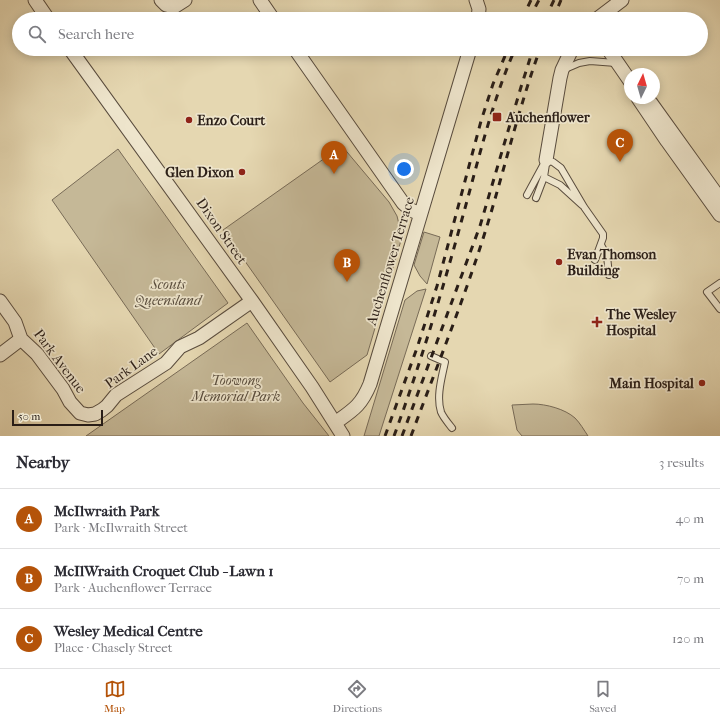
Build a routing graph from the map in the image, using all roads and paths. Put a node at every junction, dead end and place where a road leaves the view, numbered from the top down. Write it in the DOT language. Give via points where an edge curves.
graph roads {
  1 [pos="34,0"];
  2 [pos="185,0"];
  3 [pos="260,0"];
  4 [pos="622,0"];
  5 [pos="165,3"];
  6 [pos="43,12"];
  7 [pos="269,12"];
  8 [pos="606,12"];
  9 [pos="75,56"];
  10 [pos="300,56"];
  11 [pos="468,56"];
  12 [pos="569,56"];
  13 [pos="613,56"];
  14 [pos="618,63"];
  15 [pos="562,70"];
  16 [pos="624,72"];
  17 [pos="642,104"];
  18 [pos="652,104"];
  19 [pos="546,160"];
  20 [pos="544,177"];
  21 [pos="527,195"];
  22 [pos="536,198"];
  23 [pos="720,199"];
  24 [pos="584,207"];
  25 [pos="420,214"];
  26 [pos="720,215"];
  27 [pos="601,244"];
  28 [pos="595,260"];
  29 [pos="609,275"];
  30 [pos="720,283"];
  31 [pos="252,300"];
  32 [pos="0,302"];
  33 [pos="720,309"];
  34 [pos="21,339"];
  35 [pos="0,355"];
  36 [pos="431,356"];
  37 [pos="107,406"];
  38 [pos="335,424"];
  39 [pos="452,428"];
  40 [pos="343,436"];
  1 -- 6 [label="street"];
  2 -- 5 [label="street" via="174,7"];
  3 -- 7 [label="street"];
  4 -- 8 [label="street"];
  9 -- 31 [label="street, Dixon Street"];
  10 -- 25 [label="street" via="403,203"];
  11 -- 25 [label="street, Auchenflower Terrace"];
  12 -- 15 [label="street"];
  13 -- 14 [label="street"];
  14 -- 15 [label="lane" via="590,61"];
  14 -- 16 [label="street"];
  15 -- 19 [label="street"];
  17 -- 26 [label="street"];
  18 -- 23 [label="street"];
  19 -- 20 [label="lane"];
  19 -- 21 [label="lane"];
  19 -- 24 [label="lane" via="561,168"];
  20 -- 22 [label="lane"];
  20 -- 24 [label="lane" via="560,185"];
  24 -- 27 [label="lane" via="603,234"];
  25 -- 38 [label="street, Auchenflower Terrace" via="366,394 354,410"];
  27 -- 28 [label="lane"];
  27 -- 29 [label="lane" via="607,256"];
  30 -- 33 [label="lane" via="707,292"];
  31 -- 37 [label="street, Park Lane" via="199,338 180,347 166,363 116,395"];
  31 -- 38 [label="street, Dixon Street"];
  32 -- 34 [label="street, Park Avenue" via="15,322"];
  34 -- 35 [label="street"];
  34 -- 37 [label="street, Park Avenue" via="37,354 80,413 95,414"];
  36 -- 39 [label="lane" via="445,362 440,387 441,412"];
  38 -- 40 [label="street, Dixon Street"];
}
